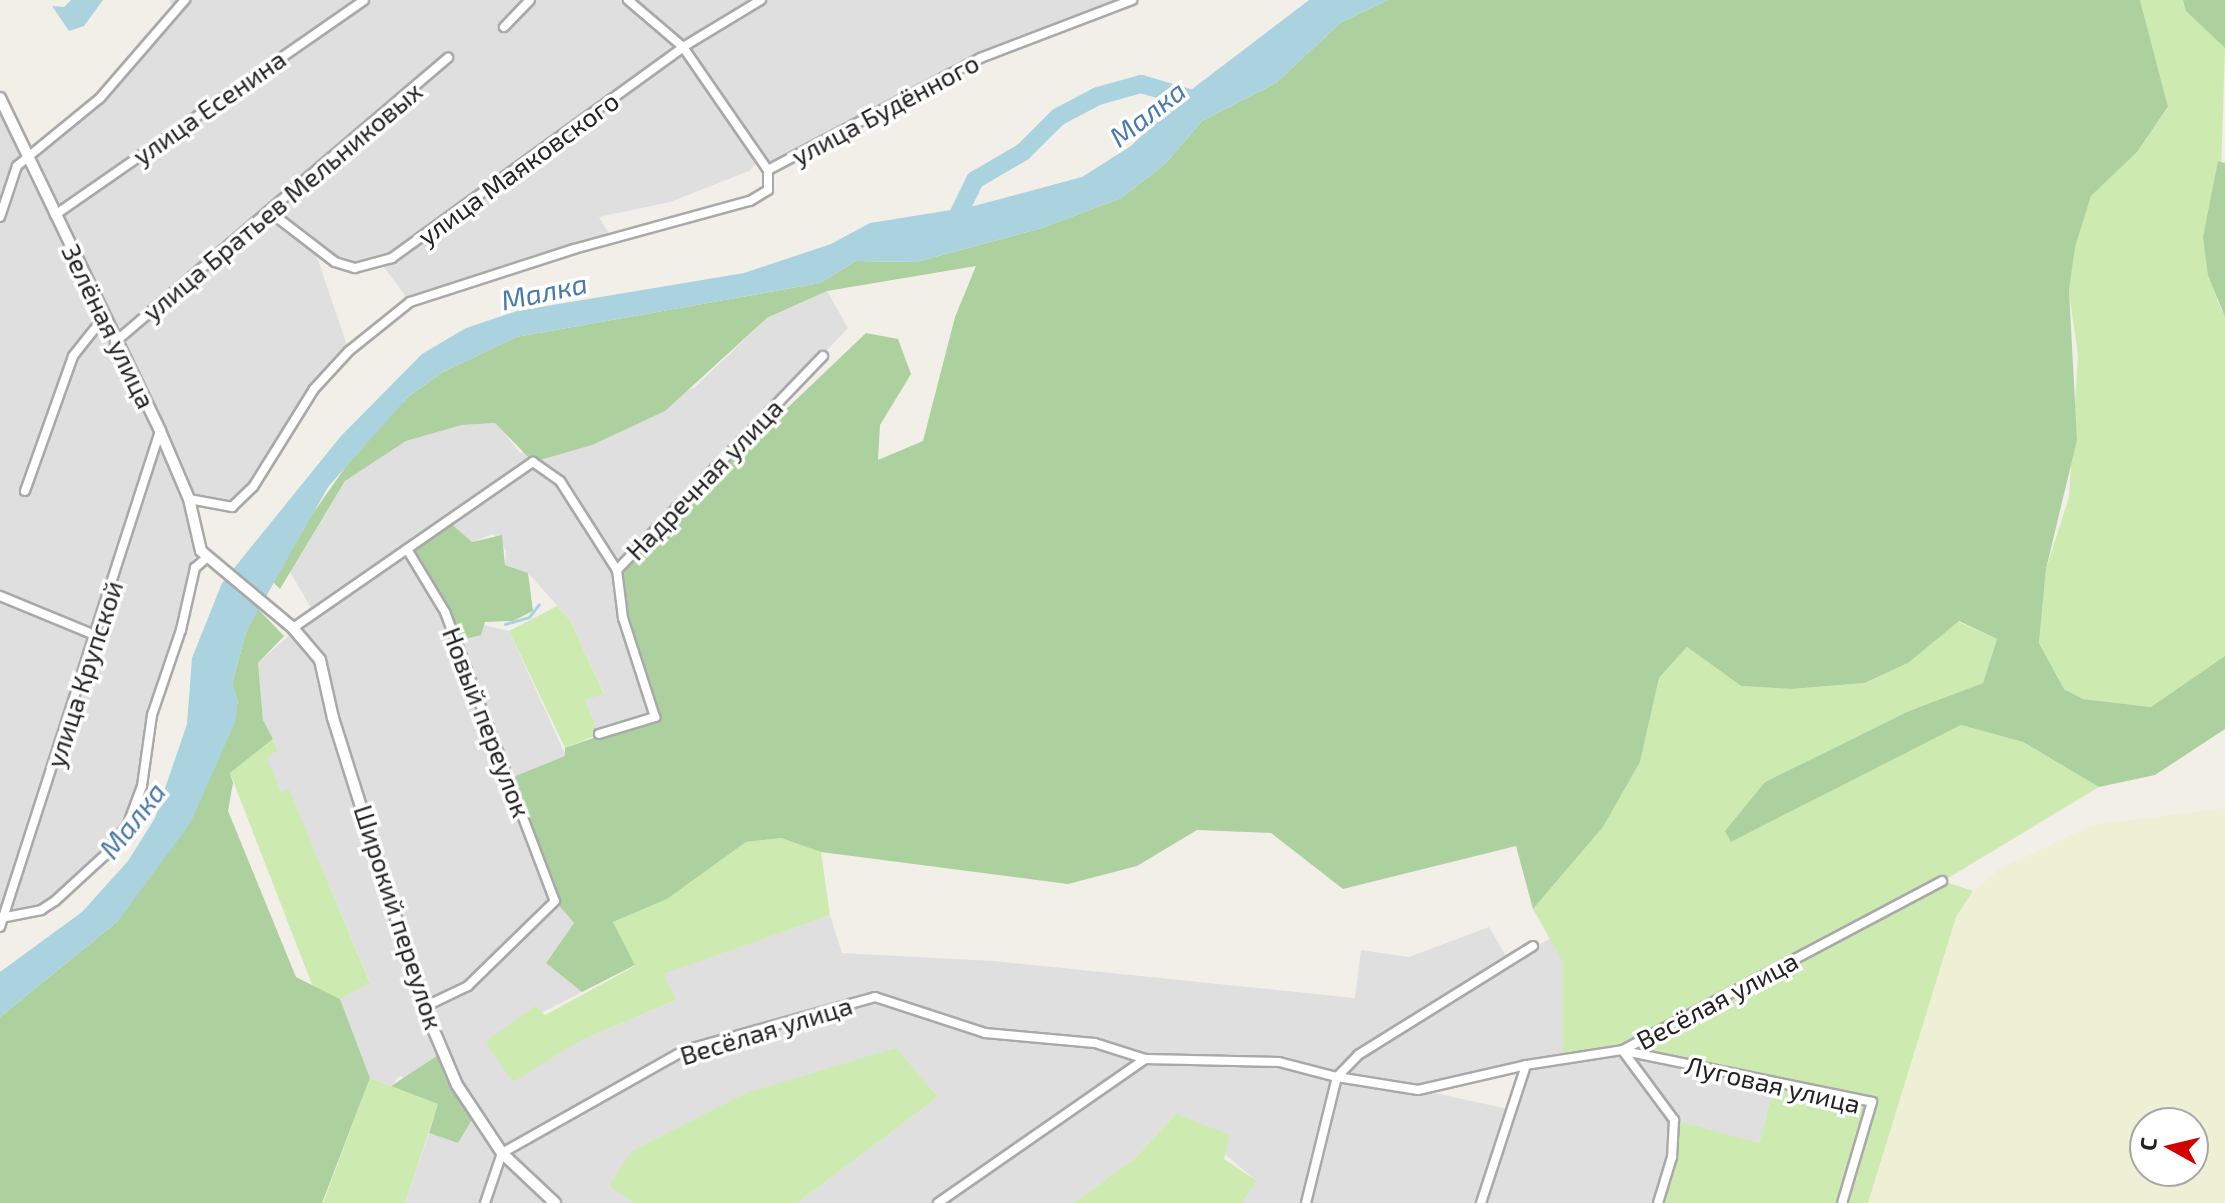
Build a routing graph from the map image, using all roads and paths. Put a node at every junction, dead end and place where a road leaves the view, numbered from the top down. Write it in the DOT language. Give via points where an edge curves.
graph roads {
  1 [pos="185,0"];
  2 [pos="364,0"];
  3 [pos="530,0"];
  4 [pos="628,0"];
  5 [pos="761,0"];
  6 [pos="1132,0"];
  7 [pos="504,27"];
  8 [pos="683,47"];
  9 [pos="448,58"];
  10 [pos="0,98"];
  11 [pos="29,158"];
  12 [pos="768,170"];
  13 [pos="270,212"];
  14 [pos="55,215"];
  15 [pos="0,217"];
  16 [pos="104,317"];
  17 [pos="115,342"];
  18 [pos="823,356"];
  19 [pos="160,431"];
  20 [pos="25,491"];
  21 [pos="189,499"];
  22 [pos="407,549"];
  23 [pos="206,558"];
  24 [pos="617,570"];
  25 [pos="0,596"];
  26 [pos="293,628"];
  27 [pos="97,636"];
  28 [pos="599,734"];
  29 [pos="1942,881"];
  30 [pos="6,917"];
  31 [pos="0,927"];
  32 [pos="1533,946"];
  33 [pos="424,1007"];
  34 [pos="1623,1050"];
  35 [pos="1145,1059"];
  36 [pos="1526,1065"];
  37 [pos="1337,1077"];
  38 [pos="502,1153"];
  39 [pos="485,1203"];
  40 [pos="555,1203"];
  41 [pos="938,1203"];
  42 [pos="1306,1203"];
  43 [pos="1481,1203"];
  44 [pos="1658,1203"];
  45 [pos="1842,1203"];
  1 -- 11 [label="street" via="100,98"];
  2 -- 14 [label="street, улица Есенина"];
  3 -- 7 [label="street"];
  4 -- 8 [label="street"];
  5 -- 8 [label="street, улица Маяковского"];
  6 -- 12 [label="street, улица Будённого" via="980,58"];
  8 -- 12 [label="street"];
  8 -- 13 [label="street, улица Маяковского" via="392,258 355,268 335,262"];
  9 -- 13 [label="street, улица Братьев Мельниковых"];
  10 -- 11 [label="street, Зелёная улица"];
  11 -- 14 [label="street, Зелёная улица"];
  11 -- 15 [label="street" via="17,166"];
  12 -- 21 [label="street, улица Будённого" via="768,190 750,201 574,249 410,302 349,351 314,389 253,487 232,507"];
  13 -- 17 [label="street, улица Братьев Мельниковых"];
  14 -- 16 [label="street, Зелёная улица"];
  16 -- 17 [label="street, Зелёная улица"];
  16 -- 20 [label="street" via="73,356"];
  17 -- 19 [label="street, Зелёная улица"];
  18 -- 24 [label="street, Надречная улица"];
  19 -- 21 [label="street, Зелёная улица"];
  19 -- 27 [label="street, улица Крупской"];
  21 -- 23 [label="street, Зелёная улица"];
  22 -- 24 [label="street, Надречная улица" via="533,462 560,481"];
  22 -- 26 [label="street, Надречная улица"];
  22 -- 33 [label="street, Новый переулок" via="445,612 555,901 468,986"];
  23 -- 26 [label="street, Широкий переулок"];
  23 -- 30 [label="street" via="195,568 152,715 142,786 128,824 105,855 55,901 41,910"];
  24 -- 28 [label="street" via="623,618 655,717"];
  25 -- 27 [label="street"];
  26 -- 33 [label="street, Широкий переулок" via="320,660 333,718"];
  27 -- 30 [label="street, улица Крупской"];
  29 -- 34 [label="street, Весёлая улица"];
  30 -- 31 [label="street, улица Крупской"];
  32 -- 37 [label="street" via="1358,1055"];
  33 -- 38 [label="street, Широкий переулок" via="457,1085"];
  34 -- 36 [label="street, Весёлая улица"];
  34 -- 44 [label="street" via="1674,1120 1672,1157"];
  34 -- 45 [label="street, Луговая улица" via="1872,1102"];
  35 -- 37 [label="street, Весёлая улица" via="1279,1062"];
  35 -- 38 [label="street, Весёлая улица" via="1095,1043 985,1033 875,997 685,1050"];
  35 -- 41 [label="street"];
  36 -- 37 [label="street, Весёлая улица" via="1418,1090"];
  36 -- 43 [label="street"];
  37 -- 42 [label="street"];
  38 -- 39 [label="street"];
  38 -- 40 [label="street, Широкий переулок"];
}
